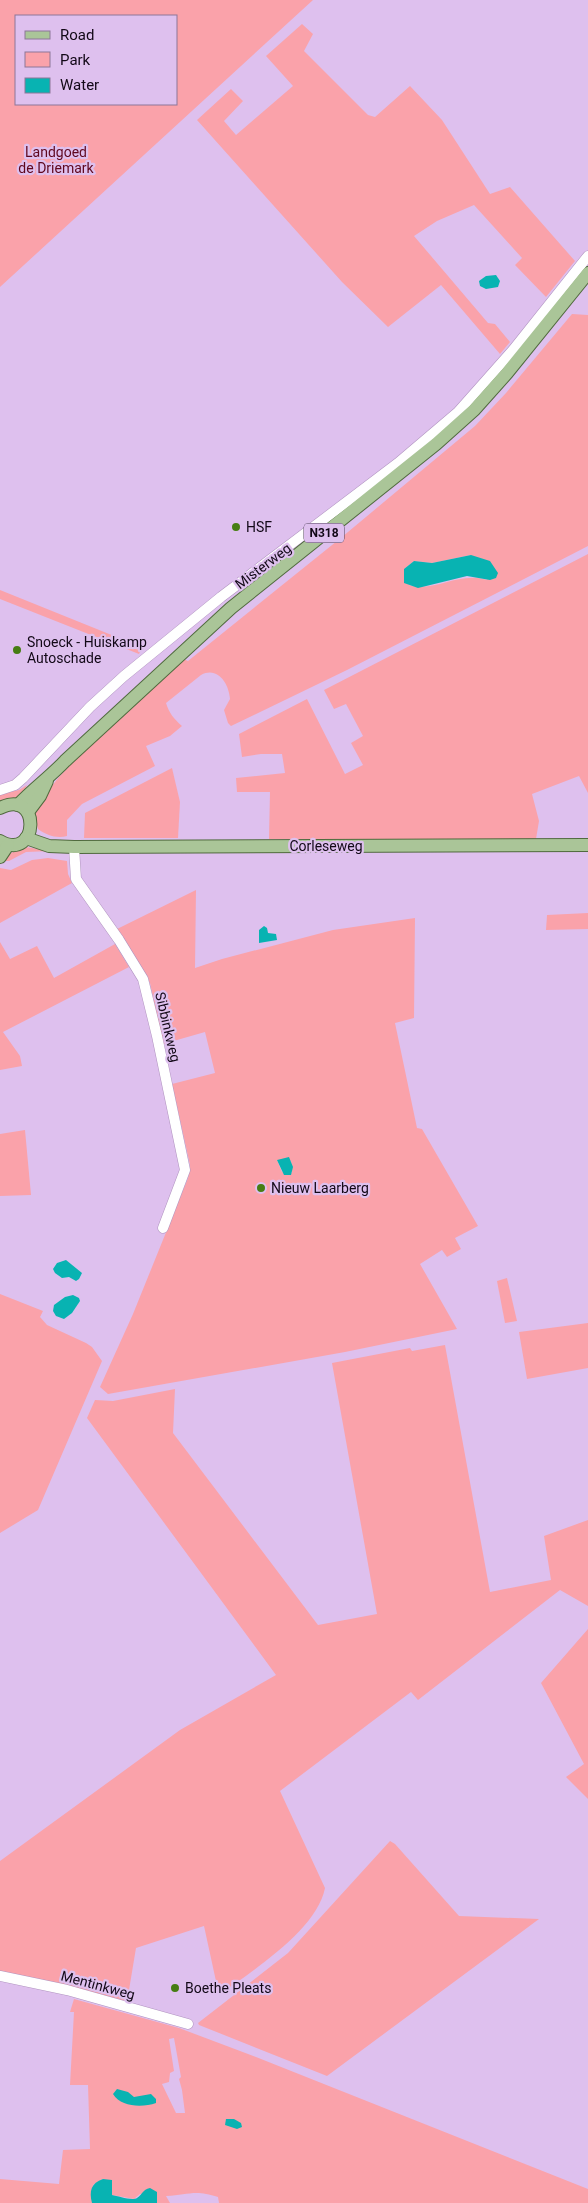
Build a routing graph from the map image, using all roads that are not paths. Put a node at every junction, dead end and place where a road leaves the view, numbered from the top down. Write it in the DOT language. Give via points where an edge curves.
graph roads {
  1 [pos="588,256"];
  2 [pos="588,273"];
  3 [pos="0,790"];
  4 [pos="0,808"];
  5 [pos="23,809"];
  6 [pos="28,834"];
  7 [pos="4,843"];
  8 [pos="588,845"];
  9 [pos="69,846"];
  10 [pos="0,857"];
  11 [pos="163,1228"];
  12 [pos="0,1976"];
  13 [pos="188,2024"];
  1 -- 3 [label="street, Misterweg" via="513,350 458,412 398,463 221,597 124,676 15,785"];
  2 -- 5 [label="main road, Misterweg / N318" via="474,410 230,608 66,761 47,781 40,796"];
  4 -- 5 [label="main road" via="12,804"];
  5 -- 6 [label="main road" via="30,818"];
  6 -- 7 [label="main road" via="15,844"];
  6 -- 9 [label="main road, Corleseweg"];
  7 -- 10 [label="main road"];
  8 -- 9 [label="main road, Corleseweg"];
  9 -- 11 [label="street, Sibbinkweg" via="76,879 143,980 157,1036 185,1170"];
  12 -- 13 [label="street, Mentinkweg" via="68,1990"];
}
